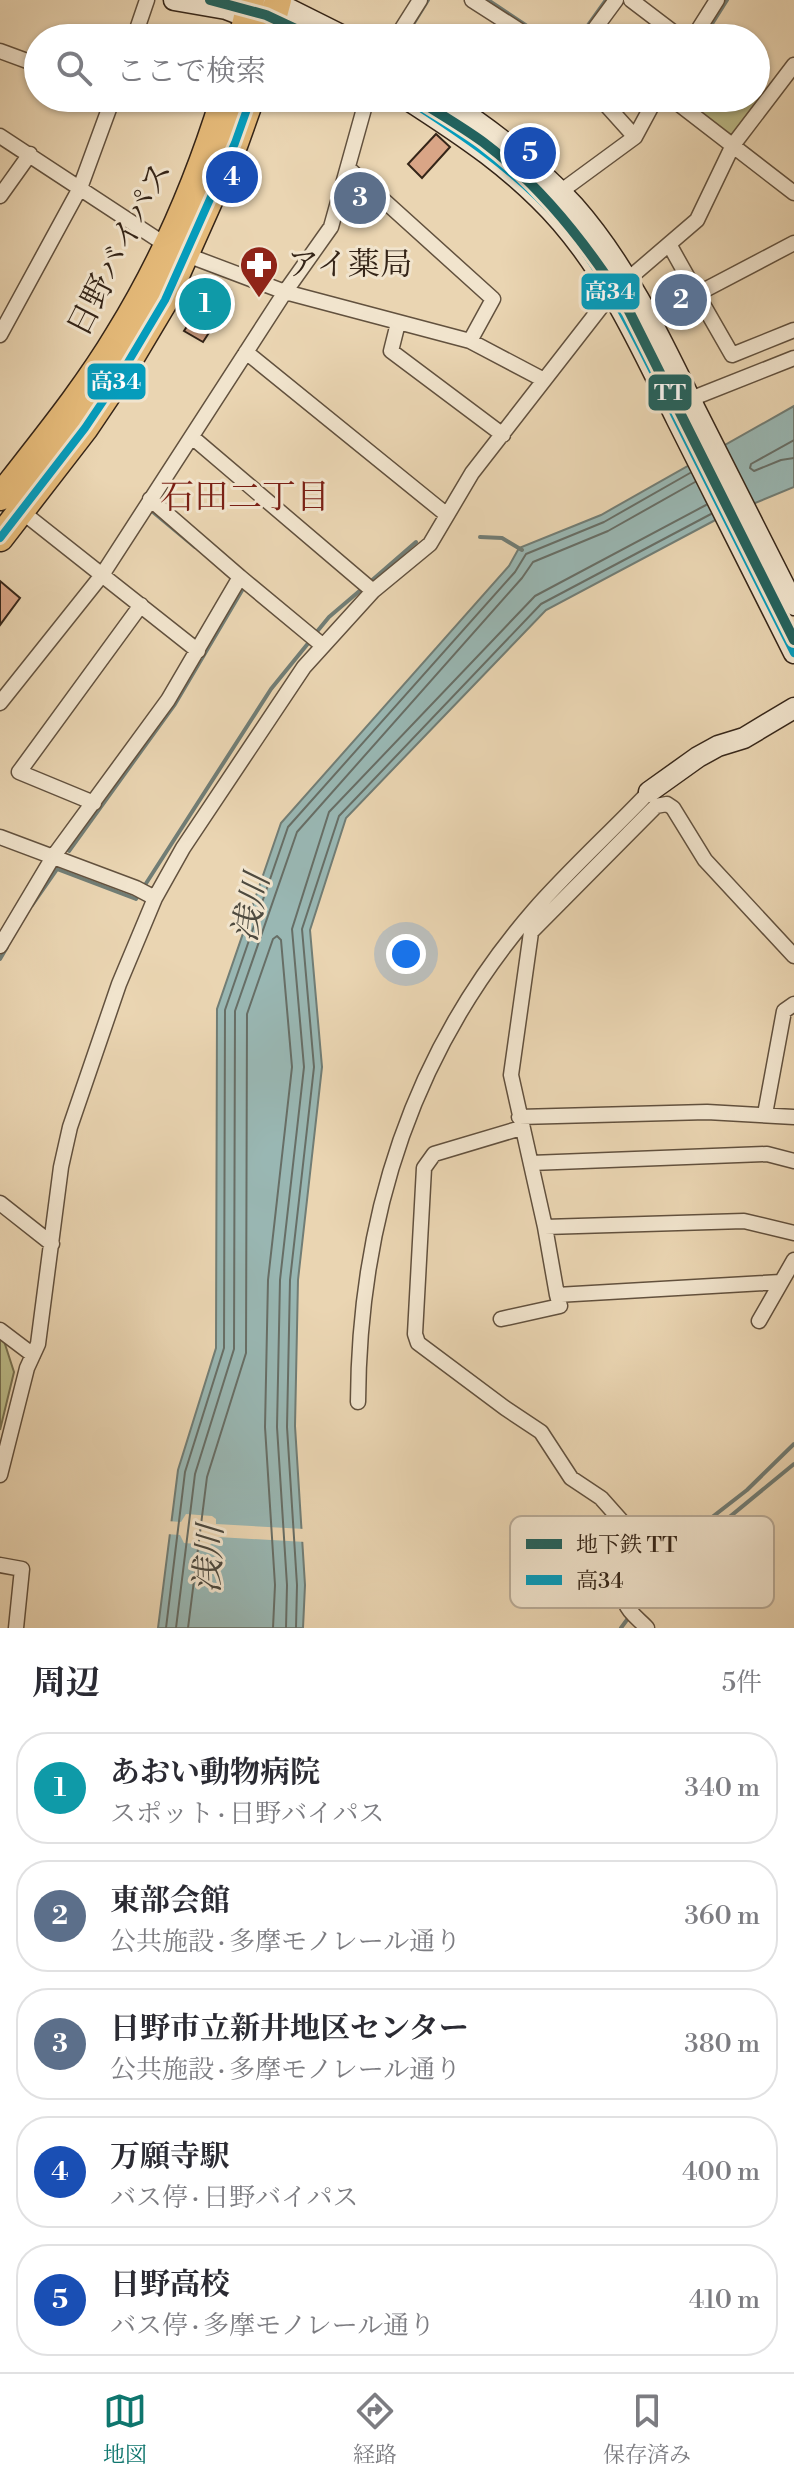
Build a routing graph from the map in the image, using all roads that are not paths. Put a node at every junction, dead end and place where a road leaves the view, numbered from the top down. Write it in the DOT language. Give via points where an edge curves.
graph roads {
  1 [pos="147,0"];
  2 [pos="174,0"];
  3 [pos="420,0"];
  4 [pos="472,0"];
  5 [pos="616,0"];
  6 [pos="631,0"];
  7 [pos="717,0"];
  8 [pos="263,15"];
  9 [pos="139,24"];
  10 [pos="296,24"];
  11 [pos="405,24"];
  12 [pos="509,24"];
  13 [pos="598,24"];
  14 [pos="663,24"];
  15 [pos="702,24"];
  16 [pos="0,51"];
  17 [pos="24,60"];
  18 [pos="793,68"];
  19 [pos="770,98"];
  20 [pos="108,112"];
  21 [pos="219,112"];
  22 [pos="246,112"];
  23 [pos="363,112"];
  24 [pos="427,112"];
  25 [pos="462,112"];
  26 [pos="613,112"];
  27 [pos="648,112"];
  28 [pos="689,112"];
  29 [pos="759,112"];
  30 [pos="0,136"];
  31 [pos="635,137"];
  32 [pos="733,145"];
  33 [pos="30,154"];
  34 [pos="348,168"];
  35 [pos="80,188"];
  36 [pos="560,192"];
  37 [pos="794,193"];
  38 [pos="0,196"];
  39 [pos="794,243"];
  40 [pos="669,244"];
  41 [pos="176,250"];
  42 [pos="619,286"];
  43 [pos="285,292"];
  44 [pos="697,294"];
  45 [pos="0,302"];
  46 [pos="13,313"];
  47 [pos="398,323"];
  48 [pos="794,330"];
  49 [pos="0,335"];
  50 [pos="470,341"];
  51 [pos="246,352"];
  52 [pos="794,358"];
  53 [pos="544,380"];
  54 [pos="683,407"];
  55 [pos="503,435"];
  56 [pos="192,437"];
  57 [pos="150,499"];
  58 [pos="6,500"];
  59 [pos="447,515"];
  60 [pos="0,538"];
  61 [pos="102,575"];
  62 [pos="240,577"];
  63 [pos="368,586"];
  64 [pos="141,605"];
  65 [pos="794,605"];
  66 [pos="316,640"];
  67 [pos="198,651"];
  68 [pos="794,653"];
  69 [pos="0,703"];
  70 [pos="794,708"];
  71 [pos="649,792"];
  72 [pos="94,803"];
  73 [pos="0,837"];
  74 [pos="53,857"];
  75 [pos="147,893"];
  76 [pos="534,910"];
  77 [pos="532,931"];
  78 [pos="0,946"];
  79 [pos="794,956"];
  80 [pos="794,1004"];
  81 [pos="765,1114"];
  82 [pos="794,1117"];
  83 [pos="520,1122"];
  84 [pos="794,1161"];
  85 [pos="531,1163"];
  86 [pos="0,1203"];
  87 [pos="545,1227"];
  88 [pos="794,1233"];
  89 [pos="52,1244"];
  90 [pos="794,1260"];
  91 [pos="781,1282"];
  92 [pos="557,1295"];
  93 [pos="501,1319"];
  94 [pos="759,1321"];
  95 [pos="0,1330"];
  96 [pos="33,1355"];
  97 [pos="358,1402"];
  98 [pos="0,1475"];
  99 [pos="617,1516"];
  100 [pos="0,1565"];
  101 [pos="16,1628"];
  1 -- 9 [label="street"];
  2 -- 8 [label="main road"];
  3 -- 11 [label="street"];
  4 -- 12 [label="street"];
  5 -- 13 [label="street"];
  6 -- 14 [label="street"];
  7 -- 15 [label="street"];
  8 -- 10 [label="main road"];
  16 -- 17 [label="street"];
  18 -- 19 [label="street"];
  20 -- 35 [label="street"];
  21 -- 41 [label="highway, 日野バイパス"];
  22 -- 41 [label="highway, 日野バイパス" via="235,143"];
  23 -- 34 [label="street"];
  24 -- 42 [label="main road" via="488,152 526,186"];
  25 -- 36 [label="main road"];
  26 -- 31 [label="street"];
  27 -- 31 [label="street"];
  28 -- 32 [label="street"];
  29 -- 32 [label="street"];
  30 -- 33 [label="street"];
  31 -- 36 [label="street"];
  32 -- 37 [label="street"];
  32 -- 40 [label="street" via="697,220"];
  33 -- 35 [label="street"];
  33 -- 38 [label="street"];
  34 -- 43 [label="street" via="331,227"];
  34 -- 50 [label="street" via="493,299"];
  35 -- 41 [label="street"];
  35 -- 46 [label="street"];
  36 -- 42 [label="main road" via="584,219"];
  39 -- 44 [label="street"];
  40 -- 42 [label="street"];
  40 -- 44 [label="street"];
  41 -- 43 [label="street"];
  41 -- 58 [label="highway, 日野バイパス" via="165,300 118,379"];
  42 -- 53 [label="street"];
  42 -- 54 [label="main road"];
  43 -- 47 [label="street"];
  43 -- 51 [label="street"];
  44 -- 48 [label="street" via="732,355"];
  45 -- 46 [label="street"];
  46 -- 49 [label="street"];
  47 -- 50 [label="street"];
  47 -- 55 [label="street" via="391,351"];
  50 -- 53 [label="street"];
  51 -- 56 [label="street"];
  51 -- 59 [label="street"];
  52 -- 54 [label="street"];
  53 -- 55 [label="street"];
  54 -- 65 [label="main road"];
  54 -- 68 [label="main road"];
  55 -- 59 [label="street"];
  56 -- 57 [label="street"];
  56 -- 63 [label="street"];
  57 -- 61 [label="street"];
  57 -- 62 [label="street"];
  58 -- 60 [label="highway, 日野バイパス"];
  58 -- 61 [label="street"];
  59 -- 63 [label="street" via="430,544"];
  61 -- 64 [label="street"];
  61 -- 69 [label="street"];
  62 -- 66 [label="street"];
  62 -- 67 [label="street"];
  63 -- 66 [label="street"];
  64 -- 67 [label="street"];
  64 -- 72 [label="street" via="19,772"];
  66 -- 75 [label="street" via="183,848"];
  67 -- 72 [label="street"];
  70 -- 71 [label="main road" via="698,757"];
  71 -- 76 [label="street"];
  72 -- 74 [label="street"];
  73 -- 74 [label="street"];
  74 -- 75 [label="street"];
  74 -- 78 [label="street"];
  75 -- 89 [label="street" via="78,1099 61,1167"];
  76 -- 77 [label="street"];
  76 -- 97 [label="street" via="471,993 446,1037 392,1160 365,1283"];
  77 -- 79 [label="street" via="656,806 667,804 705,860"];
  77 -- 83 [label="street" via="511,1075"];
  80 -- 81 [label="street" via="784,1011"];
  81 -- 82 [label="street"];
  81 -- 83 [label="street"];
  83 -- 85 [label="street"];
  83 -- 99 [label="street" via="428,1159 415,1334 418,1343 541,1432 571,1478"];
  84 -- 85 [label="street" via="767,1154"];
  85 -- 87 [label="street"];
  86 -- 89 [label="street"];
  87 -- 88 [label="street" via="744,1221"];
  87 -- 92 [label="street"];
  89 -- 96 [label="street"];
  90 -- 91 [label="street"];
  91 -- 92 [label="street"];
  91 -- 94 [label="street"];
  92 -- 93 [label="street" via="560,1306"];
  95 -- 96 [label="street"];
  96 -- 98 [label="street"];
  100 -- 101 [label="street" via="22,1569"];
}
